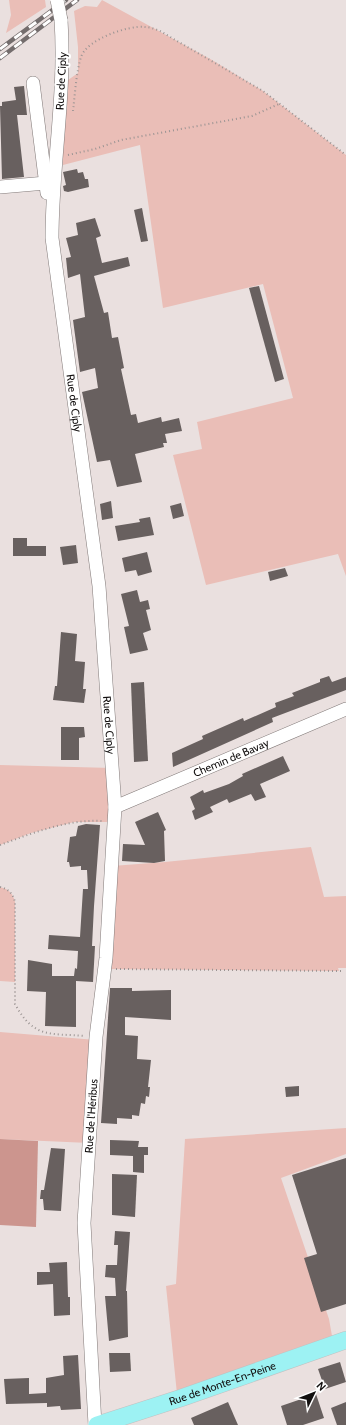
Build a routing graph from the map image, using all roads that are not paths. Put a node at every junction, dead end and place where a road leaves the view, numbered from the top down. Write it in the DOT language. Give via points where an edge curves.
graph roads {
  1 [pos="58,0"];
  2 [pos="33,83"];
  3 [pos="46,183"];
  4 [pos="0,187"];
  5 [pos="52,238"];
  6 [pos="346,709"];
  7 [pos="115,807"];
  8 [pos="346,1340"];
  9 [pos="96,1425"];
  1 -- 5 [label="street, Rue de Ciply, bridge" via="62,71 52,197"];
  2 -- 3 [label="street"];
  3 -- 4 [label="street"];
  3 -- 5 [label="street"];
  5 -- 7 [label="street, Rue de Ciply" via="99,586"];
  6 -- 7 [label="street, Chemin de Bavay"];
  7 -- 9 [label="street, Rue de l'Héribus" via="105,969 96,1037 84,1223"];
  8 -- 9 [label="main road, Rue de Monte-En-Peine"];
}
